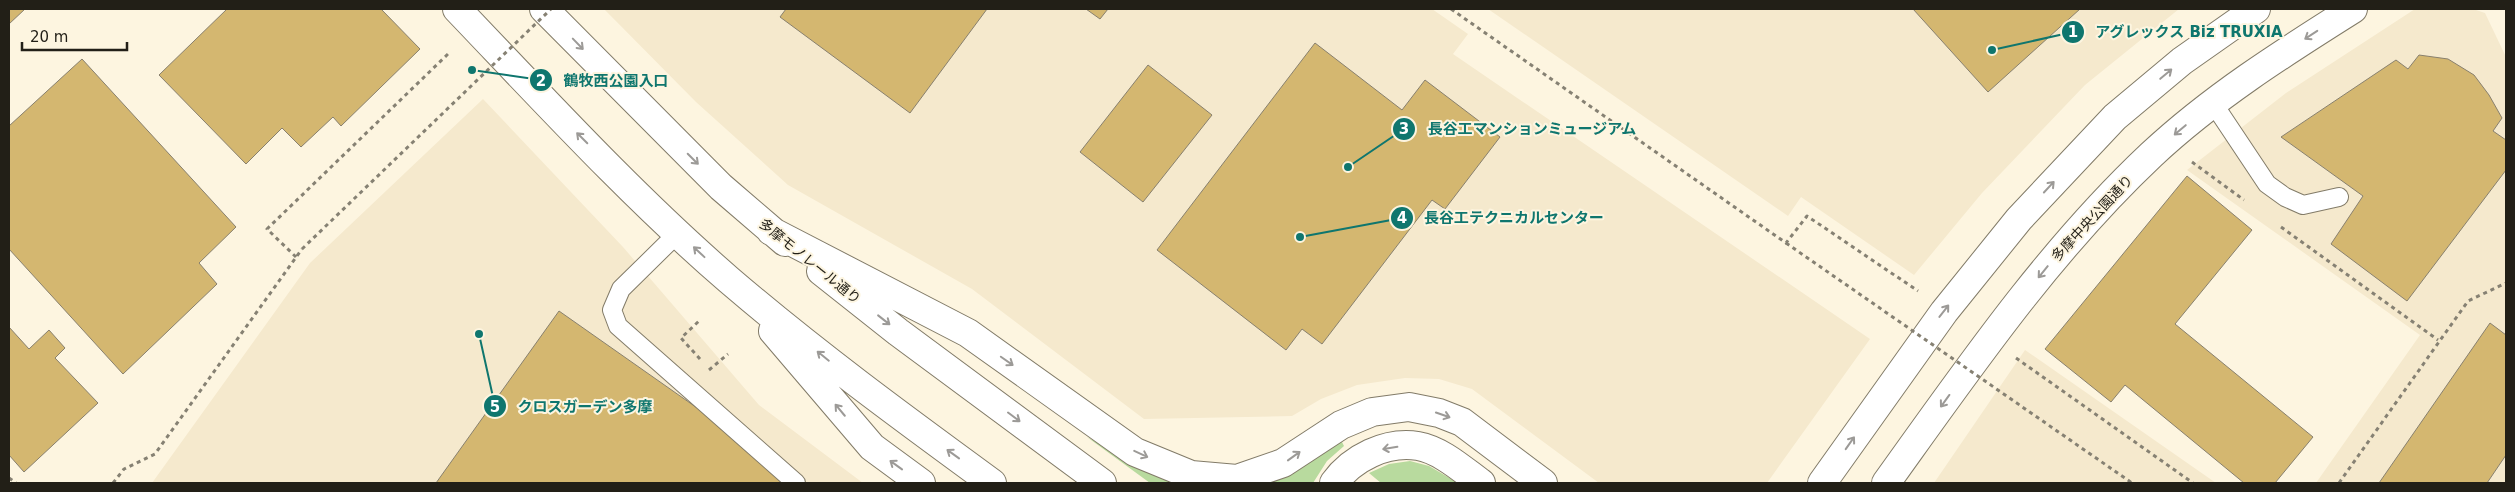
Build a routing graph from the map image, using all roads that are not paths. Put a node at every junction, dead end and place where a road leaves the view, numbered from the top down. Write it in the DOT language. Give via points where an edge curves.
graph roads {
  1 [pos="457,9"];
  2 [pos="544,9"];
  3 [pos="2256,9"];
  4 [pos="2352,9"];
  5 [pos="2213,103"];
  6 [pos="2339,197"];
  7 [pos="772,231"];
  8 [pos="678,233"];
  9 [pos="729,280"];
  10 [pos="796,483"];
  11 [pos="921,483"];
  12 [pos="992,483"];
  13 [pos="1102,483"];
  14 [pos="1334,483"];
  15 [pos="1481,483"];
  16 [pos="1543,483"];
  17 [pos="1822,483"];
  18 [pos="1886,483"];
  8 -- 1 [label="main road, one-way"];
  2 -- 7 [label="main road, 多摩モノレール通り, one-way" via="721,187"];
  17 -- 3 [label="main road, one-way" via="1944,312 2019,219 2114,117 2182,61"];
  4 -- 5 [label="main road, 多摩中央公園通り, one-way" via="2260,68"];
  5 -- 6 [label="lane" via="2268,184 2303,205"];
  5 -- 18 [label="main road, 多摩中央公園通り, one-way" via="2151,155 2057,253 1993,334"];
  7 -- 13 [label="main road, 多摩モノレール通り, one-way" via="898,332"];
  7 -- 16 [label="main road, one-way" via="968,333 1135,452 1191,476 1237,479 1283,463 1348,421 1372,412 1409,407 1462,422"];
  9 -- 8 [label="main road, one-way"];
  8 -- 10 [label="lane" via="621,289 612,310 618,326"];
  11 -- 9 [label="main road, one-way" via="872,447"];
  12 -- 9 [label="main road, one-way" via="858,384"];
  15 -- 14 [label="main road, one-way" via="1440,455 1418,446 1389,447 1364,455 1342,472"];
}
